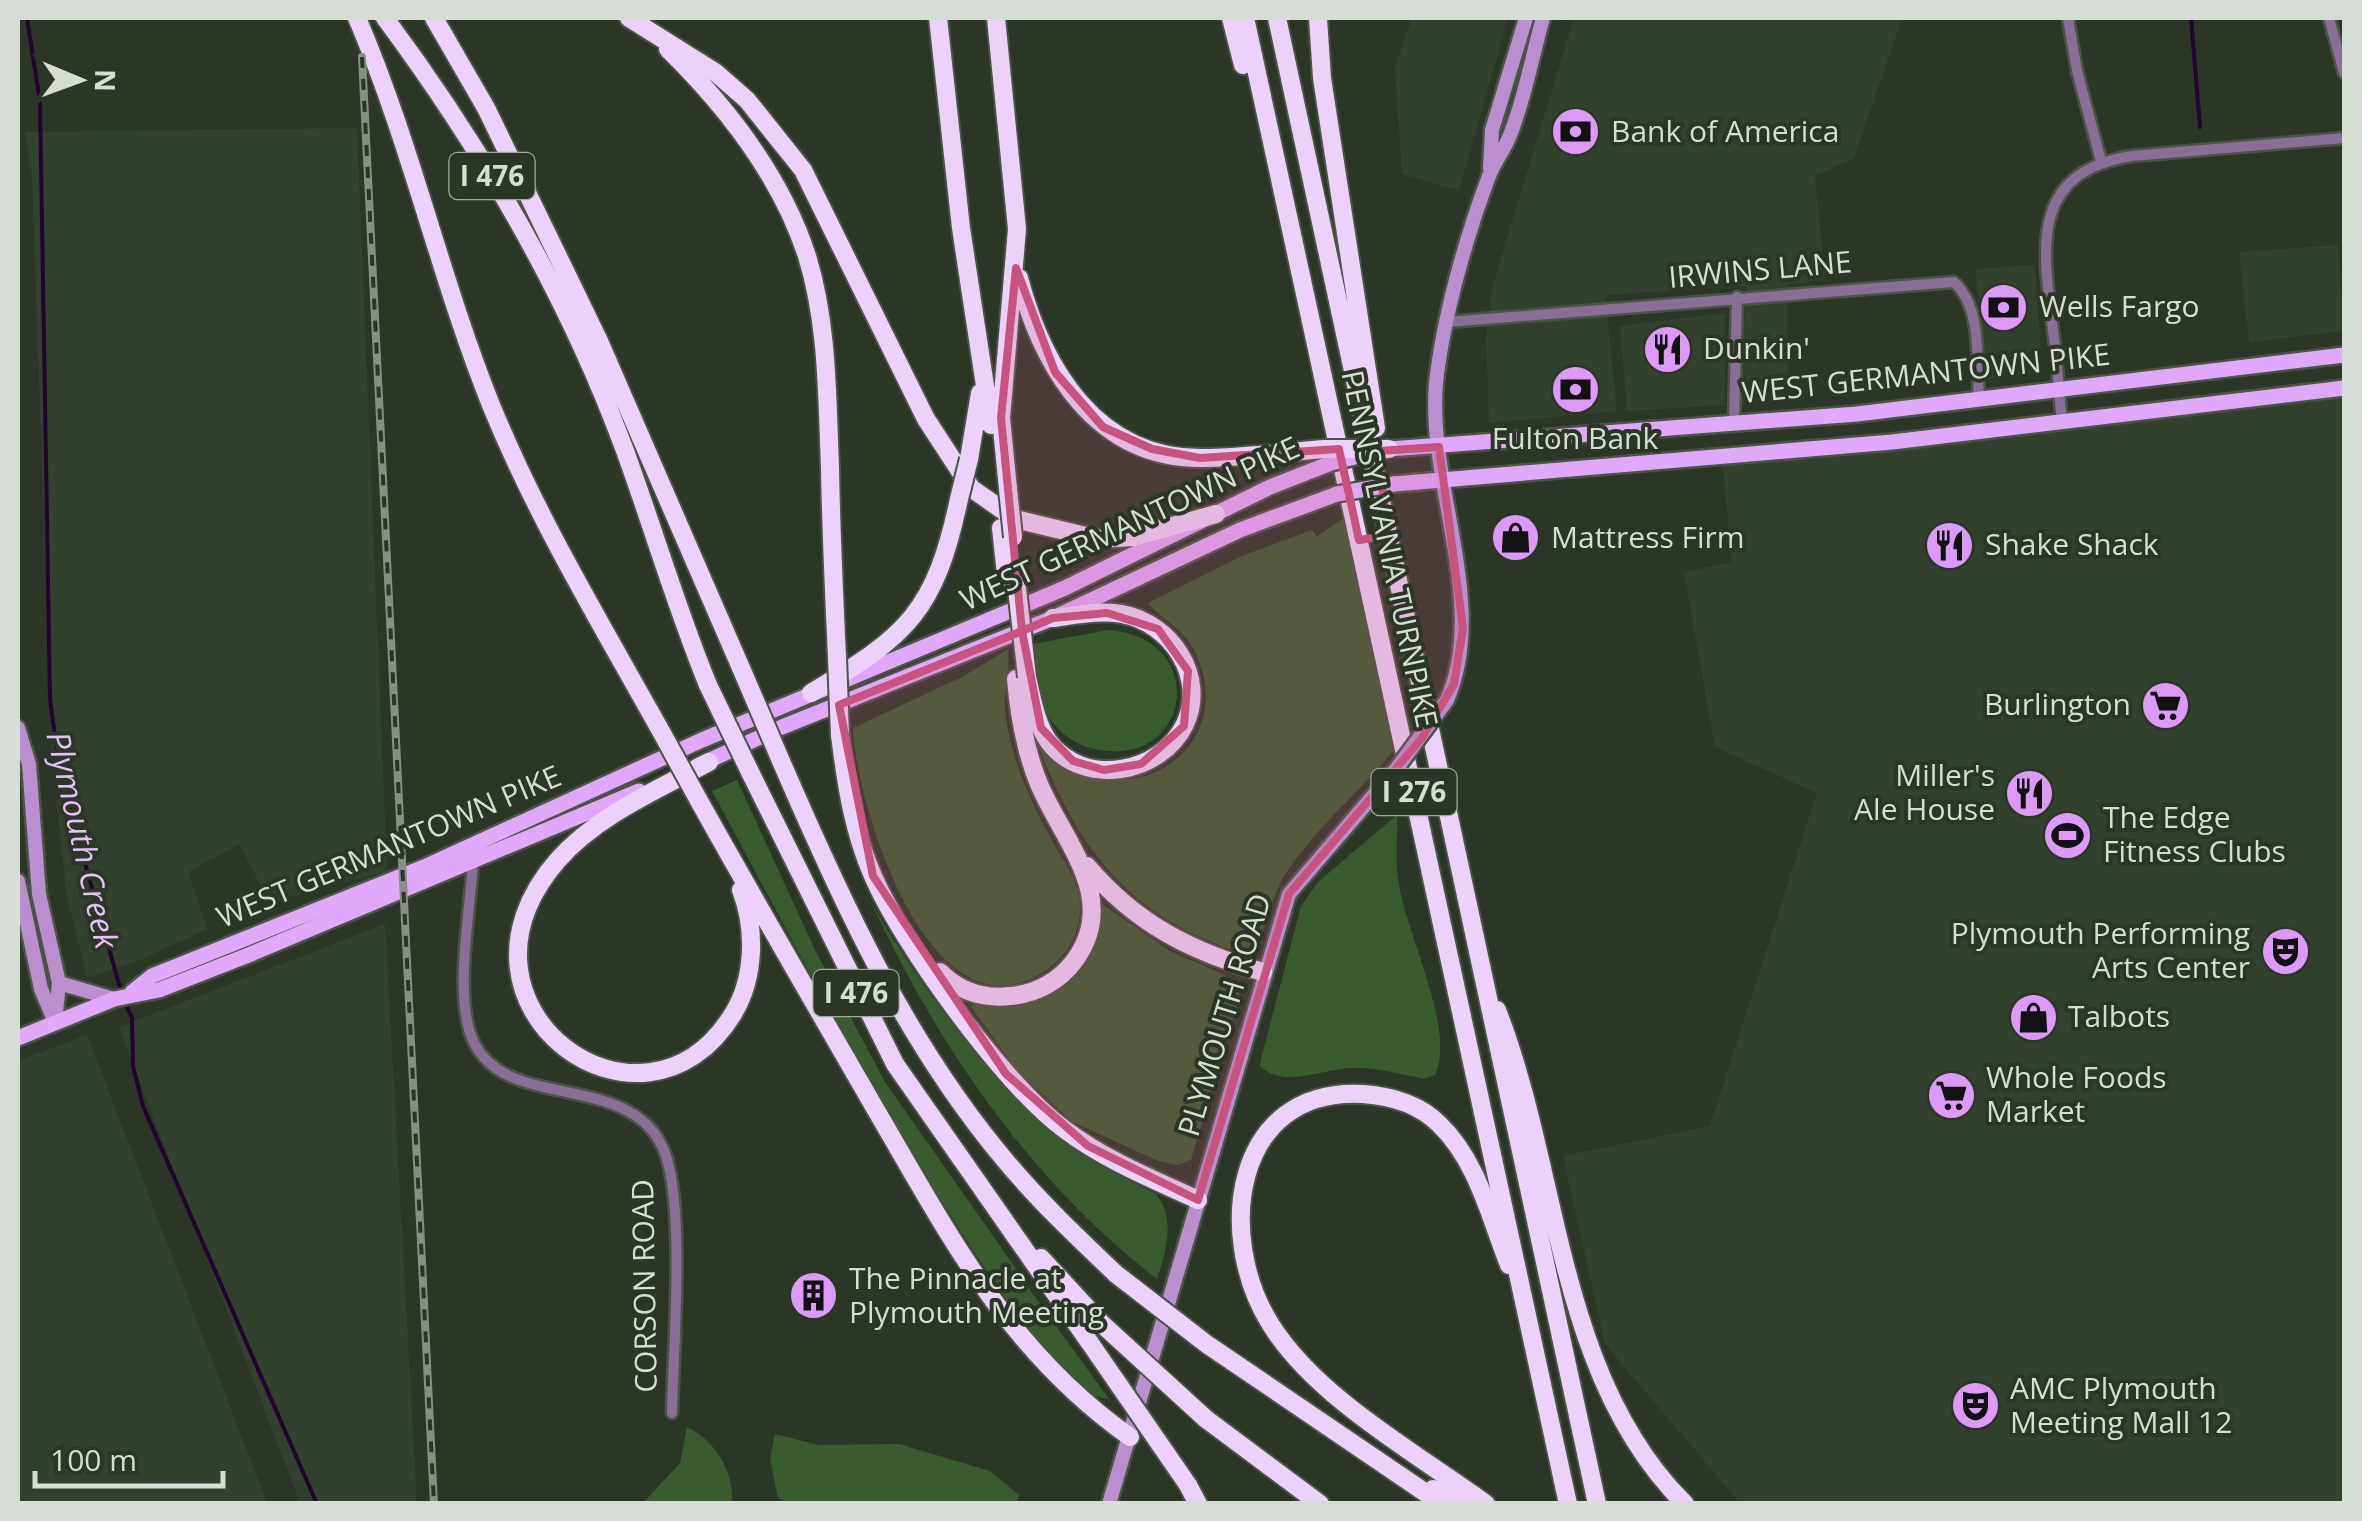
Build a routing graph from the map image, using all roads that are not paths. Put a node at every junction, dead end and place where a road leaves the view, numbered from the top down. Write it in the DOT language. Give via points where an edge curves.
graph roads {
  1 [pos="357,18"];
  2 [pos="385,18"];
  3 [pos="434,18"];
  4 [pos="628,18"];
  5 [pos="938,18"];
  6 [pos="996,18"];
  7 [pos="1231,18"];
  8 [pos="1245,18"];
  9 [pos="1277,18"];
  10 [pos="1318,18"];
  11 [pos="1526,18"];
  12 [pos="1543,18"];
  13 [pos="2068,18"];
  14 [pos="2330,18"];
  15 [pos="2344,72"];
  16 [pos="1264,110"];
  17 [pos="2344,138"];
  18 [pos="2101,161"];
  19 [pos="1489,174"];
  20 [pos="1016,268"];
  21 [pos="1736,297"];
  22 [pos="976,318"];
  23 [pos="1447,322"];
  24 [pos="2344,355"];
  25 [pos="2059,387"];
  26 [pos="2344,388"];
  27 [pos="1979,399"];
  28 [pos="2062,423"];
  29 [pos="1734,424"];
  30 [pos="1439,446"];
  31 [pos="1389,449"];
  32 [pos="1328,457"];
  33 [pos="1442,482"];
  34 [pos="1002,487"];
  35 [pos="1216,514"];
  36 [pos="1390,558"];
  37 [pos="1053,618"];
  38 [pos="1022,678"];
  39 [pos="811,693"];
  40 [pos="18,728"];
  41 [pos="709,762"];
  42 [pos="725,847"];
  43 [pos="1074,850"];
  44 [pos="472,862"];
  45 [pos="18,880"];
  46 [pos="909,939"];
  47 [pos="1478,960"];
  48 [pos="1263,972"];
  49 [pos="59,982"];
  50 [pos="121,997"];
  51 [pos="55,1022"];
  52 [pos="18,1038"];
  53 [pos="986,1199"];
  54 [pos="1198,1200"];
  55 [pos="1530,1321"];
  56 [pos="672,1413"];
  57 [pos="1130,1436"];
  58 [pos="1406,1476"];
  59 [pos="1109,1504"];
  60 [pos="1198,1504"];
  61 [pos="1320,1504"];
  62 [pos="1442,1504"];
  63 [pos="1463,1504"];
  64 [pos="1486,1504"];
  65 [pos="1568,1504"];
  66 [pos="1597,1504"];
  67 [pos="1685,1504"];
  1 -- 42 [label="highway, bridge" via="492,406 544,518"];
  2 -- 53 [label="highway, I 476, bridge" via="506,198 624,448 670,590 751,774 864,1008"];
  3 -- 58 [label="highway, I 476, bridge" via="486,108 600,341 843,901 920,1043 1004,1158 1116,1274 1208,1346"];
  4 -- 35 [label="highway" via="715,72 747,100 803,170 926,419 971,488 1015,519 1098,539 1134,537"];
  4 -- 46 [label="highway, bridge" via="691,72 732,120 768,171 806,255 828,394 840,735 861,843"];
  5 -- 22 [label="highway"];
  6 -- 20 [label="highway"];
  7 -- 16 [label="highway" via="1252,99"];
  8 -- 16 [label="highway, PENNSYLVANIA TURNPIKE / I 276"];
  9 -- 36 [label="highway, PENNSYLVANIA TURNPIKE / I 276"];
  10 -- 36 [label="highway"];
  11 -- 19 [label="main road, PLYMOUTH ROAD" via="1492,130"];
  12 -- 19 [label="main road, PLYMOUTH ROAD" via="1510,136"];
  13 -- 18 [label="street"];
  14 -- 15 [label="street"];
  16 -- 55 [label="highway, PENNSYLVANIA TURNPIKE / I 276"];
  17 -- 18 [label="street"];
  18 -- 25 [label="street" via="2074,178 2051,209 2043,246"];
  19 -- 23 [label="main road, PLYMOUTH ROAD"];
  20 -- 32 [label="highway" via="1030,321 1054,372 1103,427 1152,450 1200,458"];
  20 -- 34 [label="highway" via="1001,418"];
  21 -- 23 [label="street, IRWINS LANE"];
  21 -- 27 [label="street, IRWINS LANE" via="1954,282 1972,309"];
  21 -- 29 [label="street"];
  22 -- 34 [label="highway"];
  22 -- 39 [label="highway, bridge" via="980,396 938,580 877,654"];
  23 -- 30 [label="main road, PLYMOUTH ROAD" via="1436,388"];
  24 -- 25 [label="main road, WEST GERMANTOWN PIKE"];
  25 -- 27 [label="main road, WEST GERMANTOWN PIKE"];
  25 -- 28 [label="street"];
  26 -- 28 [label="main road, WEST GERMANTOWN PIKE"];
  27 -- 29 [label="main road, WEST GERMANTOWN PIKE"];
  28 -- 33 [label="main road, WEST GERMANTOWN PIKE"];
  29 -- 30 [label="main road, WEST GERMANTOWN PIKE"];
  30 -- 31 [label="main road, WEST GERMANTOWN PIKE"];
  30 -- 33 [label="main road, PLYMOUTH ROAD"];
  31 -- 32 [label="highway, bridge"];
  32 -- 35 [label="main road, WEST GERMANTOWN PIKE"];
  33 -- 37 [label="main road, WEST GERMANTOWN PIKE, bridge" via="1337,494 1240,530"];
  33 -- 48 [label="main road, PLYMOUTH ROAD, bridge" via="1463,628 1447,700 1289,894"];
  34 -- 38 [label="highway, bridge"];
  35 -- 39 [label="main road, WEST GERMANTOWN PIKE" via="1064,588"];
  36 -- 47 [label="highway, PENNSYLVANIA TURNPIKE / I 276"];
  37 -- 38 [label="highway" via="1124,614 1158,629 1188,671 1184,726 1172,744 1141,764 1086,767 1049,742"];
  37 -- 41 [label="main road, WEST GERMANTOWN PIKE"];
  38 -- 43 [label="highway" via="1024,735 1038,781"];
  39 -- 50 [label="main road, WEST GERMANTOWN PIKE" via="424,868 152,976"];
  40 -- 49 [label="main road" via="29,764 39,894"];
  41 -- 42 [label="highway" via="590,830 531,896 518,941 520,988 556,1044 588,1063 628,1072 669,1066 713,1042 738,1006 750,962 744,899"];
  41 -- 44 [label="main road, WEST GERMANTOWN PIKE"];
  42 -- 57 [label="highway" via="972,1274 1032,1352 1082,1403"];
  43 -- 46 [label="highway" via="1089,882 1091,924 1077,958 1050,984 1014,996 966,991"];
  43 -- 48 [label="highway" via="1161,934"];
  44 -- 50 [label="main road, WEST GERMANTOWN PIKE" via="159,990"];
  44 -- 56 [label="street, CORSON ROAD" via="467,1022 480,1056 510,1079 600,1098 642,1117 664,1149 672,1192"];
  45 -- 51 [label="main road" via="41,989"];
  46 -- 54 [label="highway" via="1034,1105 1116,1162"];
  47 -- 66 [label="highway, PENNSYLVANIA TURNPIKE / I 276"];
  47 -- 67 [label="highway" via="1510,1042 1604,1379 1643,1456"];
  48 -- 54 [label="main road, PLYMOUTH ROAD"];
  49 -- 50 [label="main road"];
  49 -- 51 [label="main road"];
  50 -- 51 [label="main road, WEST GERMANTOWN PIKE"];
  51 -- 52 [label="main road, WEST GERMANTOWN PIKE"];
  53 -- 60 [label="highway, bridge"];
  53 -- 61 [label="highway, I 476, bridge" via="1102,1324 1206,1419"];
  54 -- 57 [label="main road, PLYMOUTH ROAD"];
  55 -- 64 [label="highway" via="1468,1163 1420,1109 1372,1094 1324,1097 1288,1115 1258,1147 1244,1176 1240,1229 1254,1290 1270,1324 1322,1383"];
  55 -- 65 [label="highway, PENNSYLVANIA TURNPIKE / I 276"];
  57 -- 59 [label="main road, PLYMOUTH ROAD"];
  58 -- 62 [label="highway"];
  58 -- 63 [label="highway, I 476"];
}
